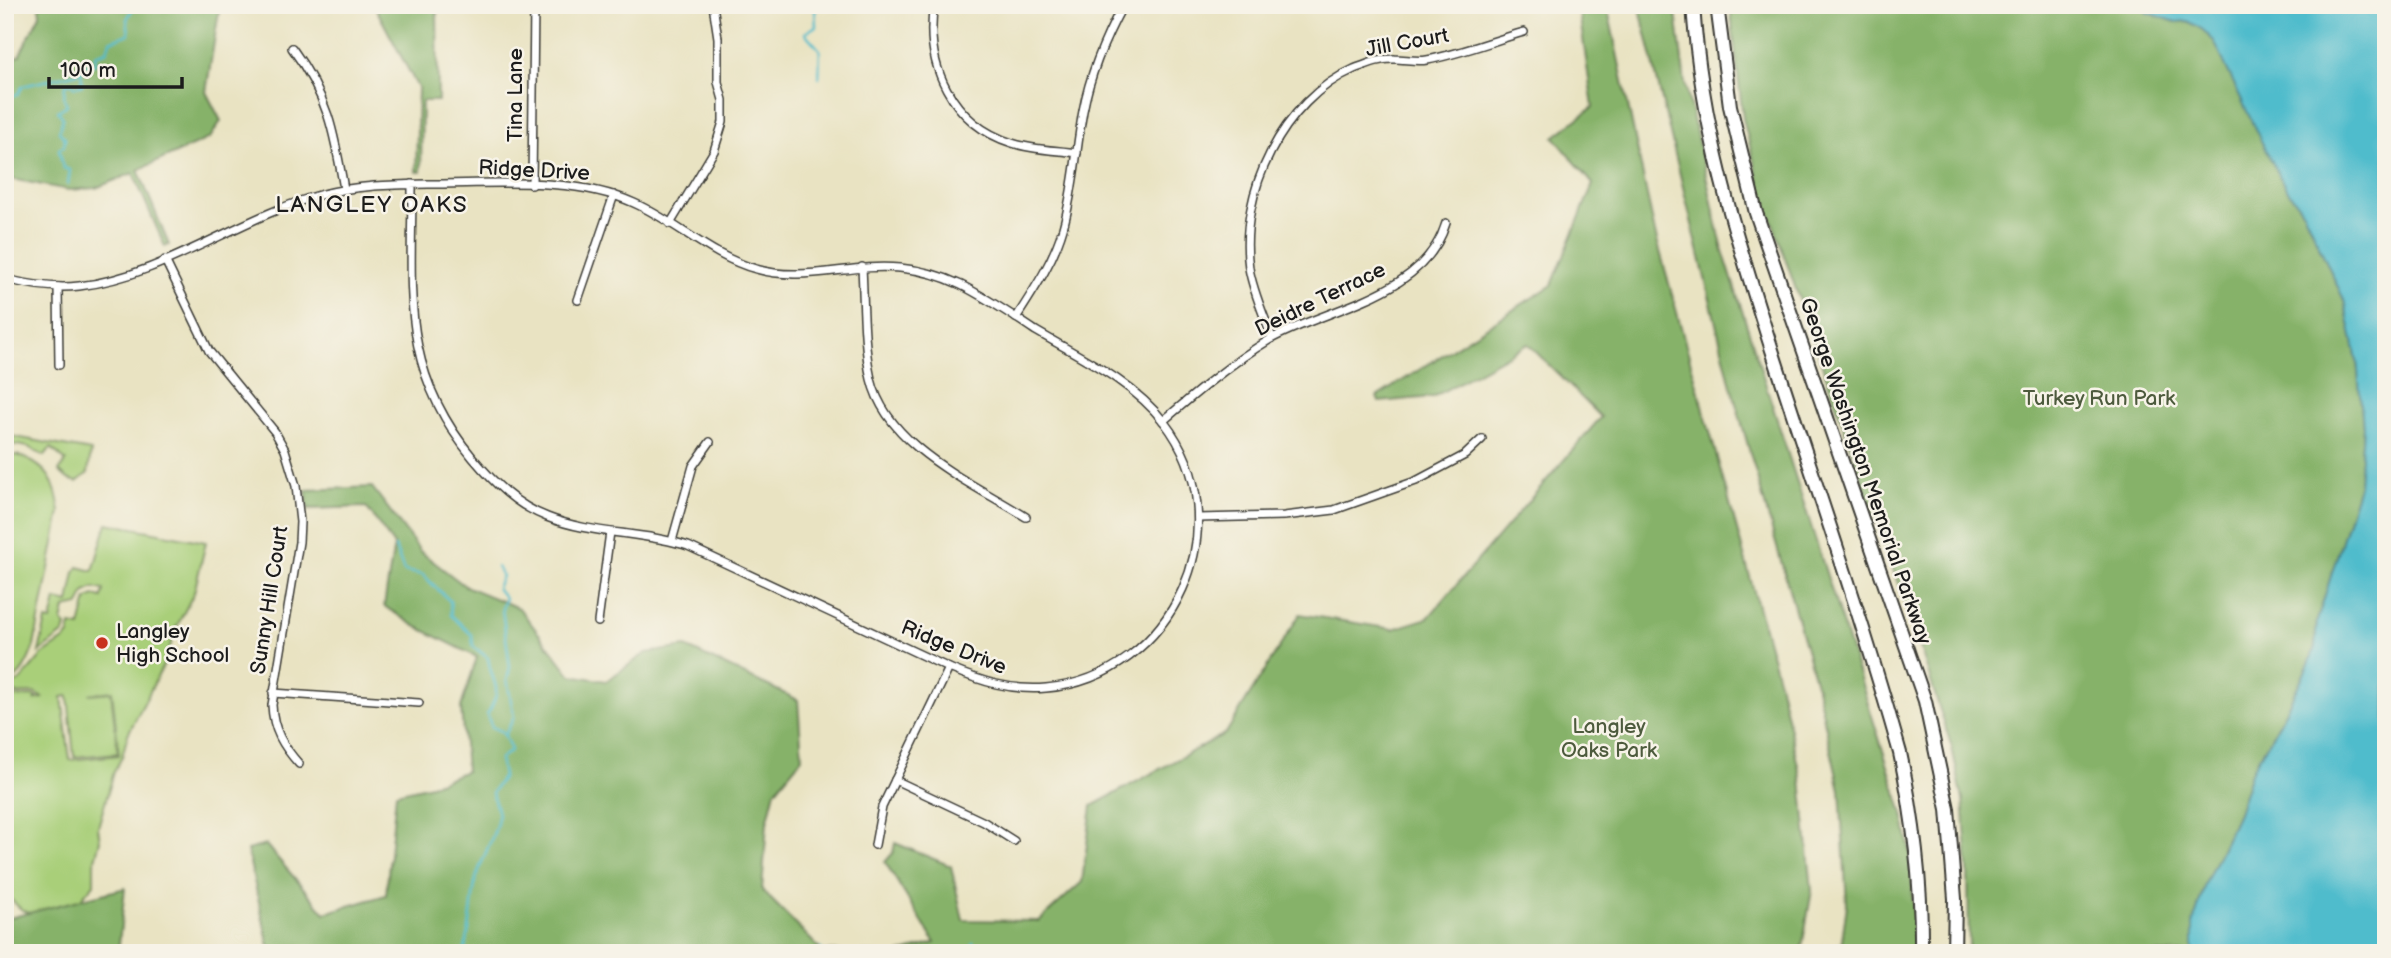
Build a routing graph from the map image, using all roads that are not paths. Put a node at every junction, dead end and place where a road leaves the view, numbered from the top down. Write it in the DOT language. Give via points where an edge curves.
graph roads {
  1 [pos="534,5"];
  2 [pos="713,5"];
  3 [pos="934,5"];
  4 [pos="1123,5"];
  5 [pos="1693,5"];
  6 [pos="1717,5"];
  7 [pos="1524,32"];
  8 [pos="292,48"];
  9 [pos="1077,153"];
  10 [pos="412,184"];
  11 [pos="531,185"];
  12 [pos="344,189"];
  13 [pos="614,195"];
  14 [pos="1446,223"];
  15 [pos="670,224"];
  16 [pos="165,260"];
  17 [pos="862,267"];
  18 [pos="5,279"];
  19 [pos="58,287"];
  20 [pos="578,300"];
  21 [pos="1016,318"];
  22 [pos="1272,338"];
  23 [pos="59,365"];
  24 [pos="1163,421"];
  25 [pos="1482,439"];
  26 [pos="710,442"];
  27 [pos="1026,517"];
  28 [pos="1198,518"];
  29 [pos="610,532"];
  30 [pos="672,541"];
  31 [pos="598,622"];
  32 [pos="948,668"];
  33 [pos="273,693"];
  34 [pos="419,703"];
  35 [pos="299,764"];
  36 [pos="895,780"];
  37 [pos="1014,841"];
  38 [pos="875,845"];
  39 [pos="1921,953"];
  40 [pos="1954,953"];
  1 -- 11 [label="street, Tina Lane"];
  2 -- 15 [label="street" via="723,122 713,151"];
  3 -- 9 [label="street" via="931,40 936,67 948,94 967,117 1013,144"];
  4 -- 9 [label="street" via="1089,88"];
  5 -- 39 [label="highway" via="1702,92 1716,163 1899,753 1915,835"];
  6 -- 40 [label="highway, George Washington Memorial Parkway" via="1730,106 1756,214 1926,701 1950,821"];
  7 -- 22 [label="street, Jill Court" via="1423,61 1382,59 1354,69 1314,96 1295,116 1264,168 1249,225 1251,275"];
  8 -- 12 [label="street" via="325,103"];
  9 -- 21 [label="street" via="1060,239"];
  10 -- 11 [label="street, Ridge Drive"];
  10 -- 12 [label="street, Ridge Drive"];
  10 -- 29 [label="street, Ridge Drive" via="414,334 422,371 439,408 470,454 508,495 544,516"];
  11 -- 13 [label="street, Ridge Drive" via="580,187"];
  12 -- 16 [label="street, Ridge Drive" via="286,207"];
  13 -- 15 [label="street, Ridge Drive"];
  13 -- 20 [label="street"];
  14 -- 22 [label="street, Deidre Terrace" via="1432,253 1387,289"];
  15 -- 17 [label="street, Ridge Drive" via="720,255 759,271 796,275"];
  16 -- 19 [label="street, Ridge Drive" via="106,281"];
  16 -- 33 [label="street, Sunny Hill Court" via="209,351 275,432 296,486 299,542"];
  17 -- 21 [label="street, Ridge Drive" via="901,268 942,277"];
  17 -- 27 [label="street" via="871,377 885,411 921,452"];
  18 -- 19 [label="street, Ridge Drive"];
  19 -- 23 [label="street"];
  21 -- 24 [label="street, Ridge Drive" via="1128,387"];
  22 -- 24 [label="street, Deidre Terrace"];
  24 -- 28 [label="street, Ridge Drive" via="1189,468"];
  25 -- 28 [label="street" via="1465,455 1416,481 1334,510"];
  26 -- 30 [label="street" via="693,466"];
  28 -- 32 [label="street, Ridge Drive" via="1192,563 1180,596 1146,643 1114,667 1078,683 1029,689 992,684"];
  29 -- 30 [label="street, Ridge Drive"];
  29 -- 31 [label="street"];
  30 -- 32 [label="street, Ridge Drive"];
  32 -- 36 [label="street"];
  33 -- 34 [label="street"];
  33 -- 35 [label="street, Sunny Hill Court" via="275,727"];
  36 -- 37 [label="street"];
  36 -- 38 [label="street" via="882,807"];
}
